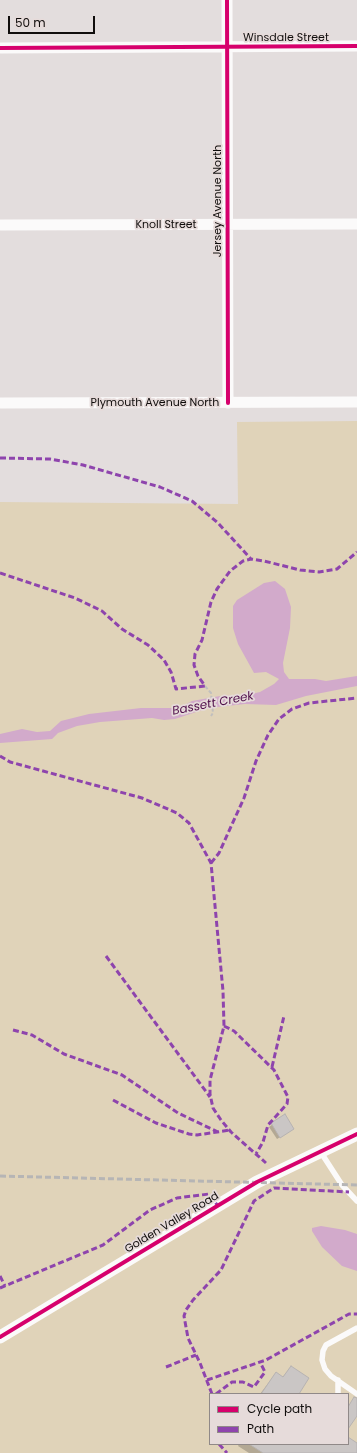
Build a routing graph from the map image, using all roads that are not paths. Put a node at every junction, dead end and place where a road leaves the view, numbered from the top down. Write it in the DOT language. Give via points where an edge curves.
graph roads {
  1 [pos="227,0"];
  2 [pos="357,46"];
  3 [pos="227,47"];
  4 [pos="0,48"];
  5 [pos="227,224"];
  6 [pos="357,224"];
  7 [pos="0,226"];
  8 [pos="357,402"];
  9 [pos="0,403"];
  10 [pos="228,403"];
  11 [pos="357,1134"];
  12 [pos="320,1150"];
  13 [pos="357,1201"];
  14 [pos="357,1328"];
  15 [pos="0,1337"];
  16 [pos="338,1380"];
  17 [pos="338,1393"];
  18 [pos="357,1394"];
  1 -- 3 [label="street, Jersey Avenue North"];
  2 -- 3 [label="street, Winsdale Street"];
  3 -- 4 [label="street, Winsdale Street"];
  3 -- 5 [label="street, Jersey Avenue North"];
  5 -- 6 [label="street, Knoll Street"];
  5 -- 7 [label="street, Knoll Street"];
  5 -- 10 [label="street, Jersey Avenue North"];
  8 -- 10 [label="street, Plymouth Avenue North"];
  9 -- 10 [label="street, Plymouth Avenue North"];
  11 -- 12 [label="street, Golden Valley Road"];
  12 -- 13 [label="lane" via="342,1184"];
  12 -- 15 [label="street, Golden Valley Road" via="257,1182"];
  14 -- 16 [label="lane" via="326,1345 323,1351 325,1369"];
  16 -- 17 [label="lane"];
  16 -- 18 [label="lane"];
}
